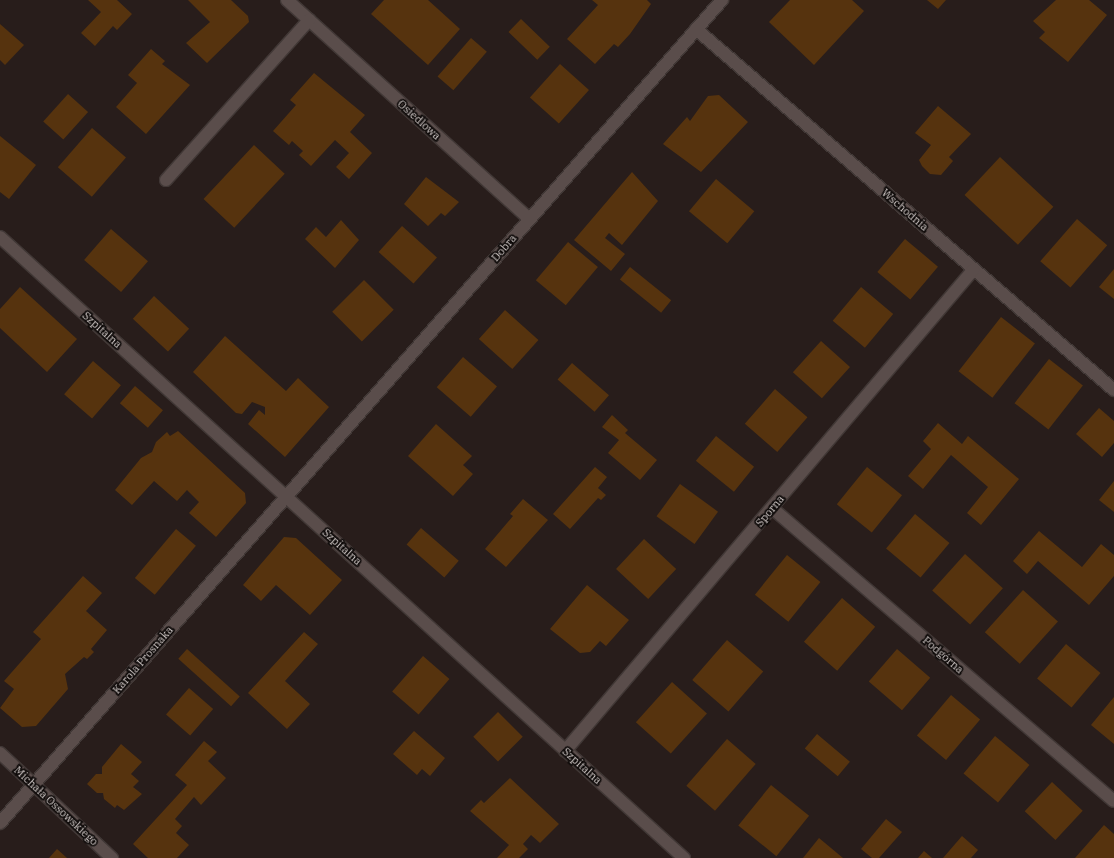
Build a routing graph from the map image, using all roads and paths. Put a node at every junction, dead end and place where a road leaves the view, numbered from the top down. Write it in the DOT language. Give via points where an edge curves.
graph roads {
  1 [pos="287,0"];
  2 [pos="720,1"];
  3 [pos="309,20"];
  4 [pos="696,29"];
  5 [pos="166,180"];
  6 [pos="529,219"];
  7 [pos="0,237"];
  8 [pos="973,270"];
  9 [pos="1114,390"];
  10 [pos="287,496"];
  11 [pos="772,508"];
  12 [pos="565,751"];
  13 [pos="0,753"];
  14 [pos="34,784"];
  15 [pos="1114,801"];
  16 [pos="0,823"];
  17 [pos="112,858"];
  18 [pos="684,858"];
  1 -- 3 [label="street, Osiedlowa"];
  2 -- 4 [label="street, Dobra"];
  3 -- 5 [label="street"];
  3 -- 6 [label="street, Osiedlowa"];
  4 -- 6 [label="street, Dobra"];
  4 -- 8 [label="street, Wschodnia"];
  6 -- 10 [label="street, Dobra"];
  7 -- 10 [label="street, Szpitalna"];
  8 -- 9 [label="street, Wschodnia"];
  8 -- 11 [label="street, Sporna"];
  10 -- 12 [label="street, Szpitalna"];
  10 -- 14 [label="street, Karola Prosnaka"];
  11 -- 12 [label="street, Sporna"];
  11 -- 15 [label="street, Podgórna"];
  12 -- 18 [label="street, Szpitalna"];
  13 -- 14 [label="street, Michała Ossowskiego"];
  14 -- 16 [label="street, Karola Prosnaka"];
  14 -- 17 [label="street, Michała Ossowskiego"];
}
